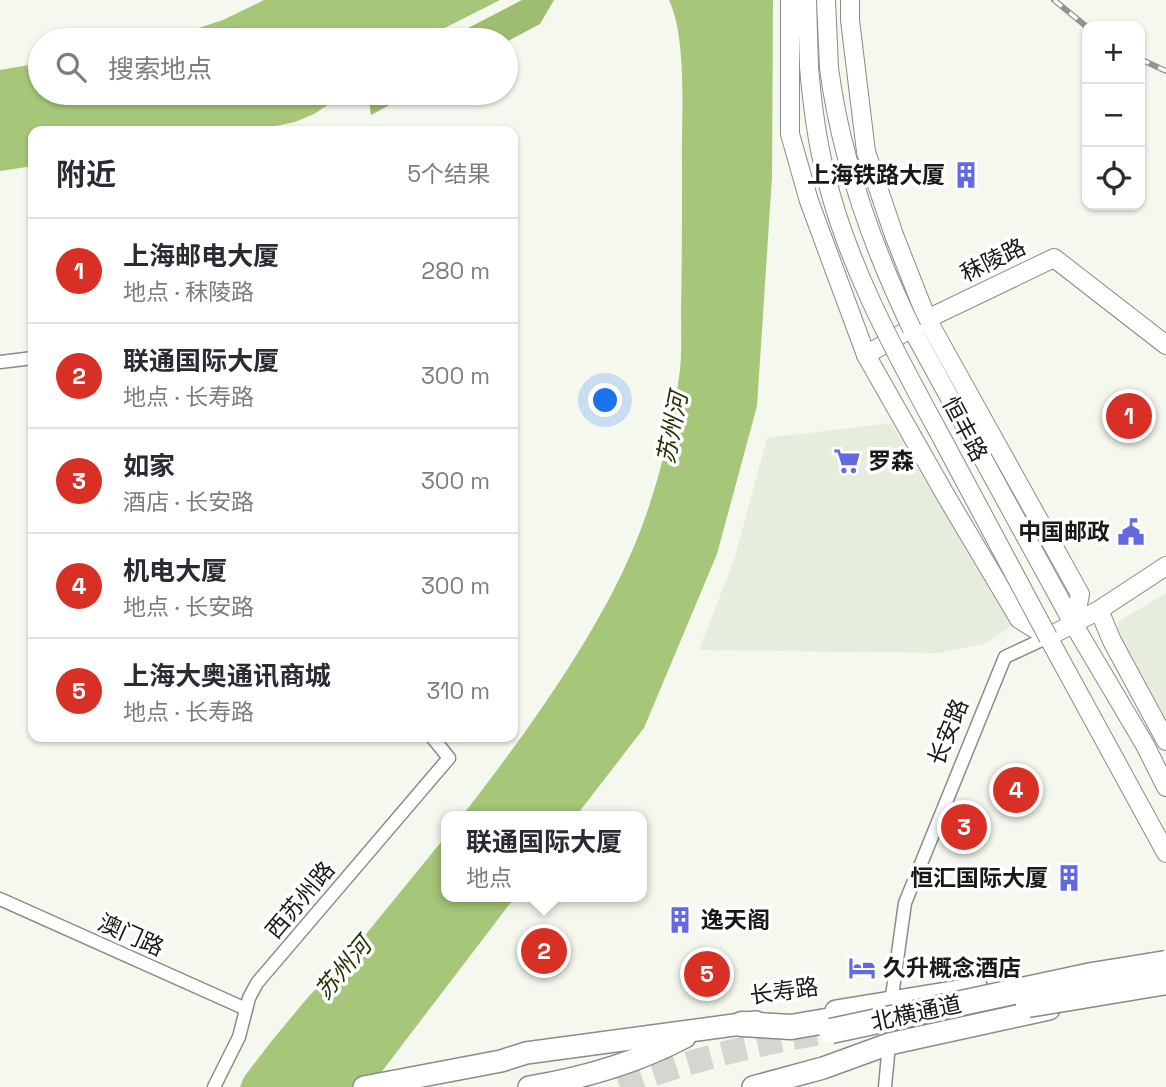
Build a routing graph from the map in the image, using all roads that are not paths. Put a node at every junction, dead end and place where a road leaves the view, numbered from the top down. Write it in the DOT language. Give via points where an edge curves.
graph roads {
  1 [pos="790,0"];
  2 [pos="807,0"];
  3 [pos="826,0"];
  4 [pos="850,0"];
  5 [pos="927,319"];
  6 [pos="1166,345"];
  7 [pos="866,355"];
  8 [pos="28,359"];
  9 [pos="0,362"];
  10 [pos="1166,566"];
  11 [pos="1099,610"];
  12 [pos="1074,625"];
  13 [pos="1048,637"];
  14 [pos="1145,701"];
  15 [pos="1126,714"];
  16 [pos="1166,741"];
  17 [pos="436,742"];
  18 [pos="1166,787"];
  19 [pos="1166,853"];
  20 [pos="0,900"];
  21 [pos="1166,957"];
  22 [pos="1166,963"];
  23 [pos="1166,985"];
  24 [pos="882,1008"];
  25 [pos="246,1009"];
  26 [pos="935,1009"];
  27 [pos="742,1024"];
  28 [pos="699,1030"];
  29 [pos="889,1044"];
  30 [pos="214,1087"];
  31 [pos="365,1087"];
  32 [pos="529,1087"];
  33 [pos="753,1087"];
  34 [pos="885,1087"];
  1 -- 7 [label="main road" via="790,134 809,201"];
  2 -- 13 [label="main road, 恒丰路, bridge" via="811,100 825,174 862,279"];
  3 -- 12 [label="main road, 恒丰路, bridge" via="834,101 863,214 912,329"];
  4 -- 5 [label="main road" via="866,152"];
  5 -- 6 [label="main road, 秣陵路" via="1054,258"];
  5 -- 7 [label="main road, 秣陵路"];
  5 -- 12 [label="main road" via="1080,594"];
  7 -- 13 [label="main road" via="1019,619"];
  8 -- 9 [label="street"];
  10 -- 11 [label="main road, 长安路"];
  11 -- 12 [label="main road, 长安路"];
  11 -- 14 [label="main road"];
  12 -- 13 [label="main road, 长安路"];
  12 -- 15 [label="main road, 恒丰路"];
  13 -- 19 [label="main road, 恒丰路"];
  13 -- 24 [label="street, 长安路" via="1005,657 905,904"];
  14 -- 15 [label="main road"];
  14 -- 16 [label="main road"];
  15 -- 18 [label="main road, 恒丰路"];
  17 -- 25 [label="street, 西苏州路" via="449,758 257,983"];
  20 -- 25 [label="street, 澳门路"];
  21 -- 24 [label="main road"];
  22 -- 26 [label="highway, 北横通道, bridge"];
  23 -- 26 [label="highway, 北横通道, bridge" via="833,1035"];
  23 -- 29 [label="main road"];
  24 -- 26 [label="highway, bridge"];
  24 -- 27 [label="highway" via="791,1027"];
  25 -- 30 [label="street, 西苏州路" via="239,1037"];
  27 -- 28 [label="main road, 长寿路"];
  28 -- 31 [label="main road, 长寿路" via="526,1053"];
  28 -- 32 [label="main road, 长寿路" via="655,1053 572,1080"];
  29 -- 33 [label="main road"];
  29 -- 34 [label="street"];
}
